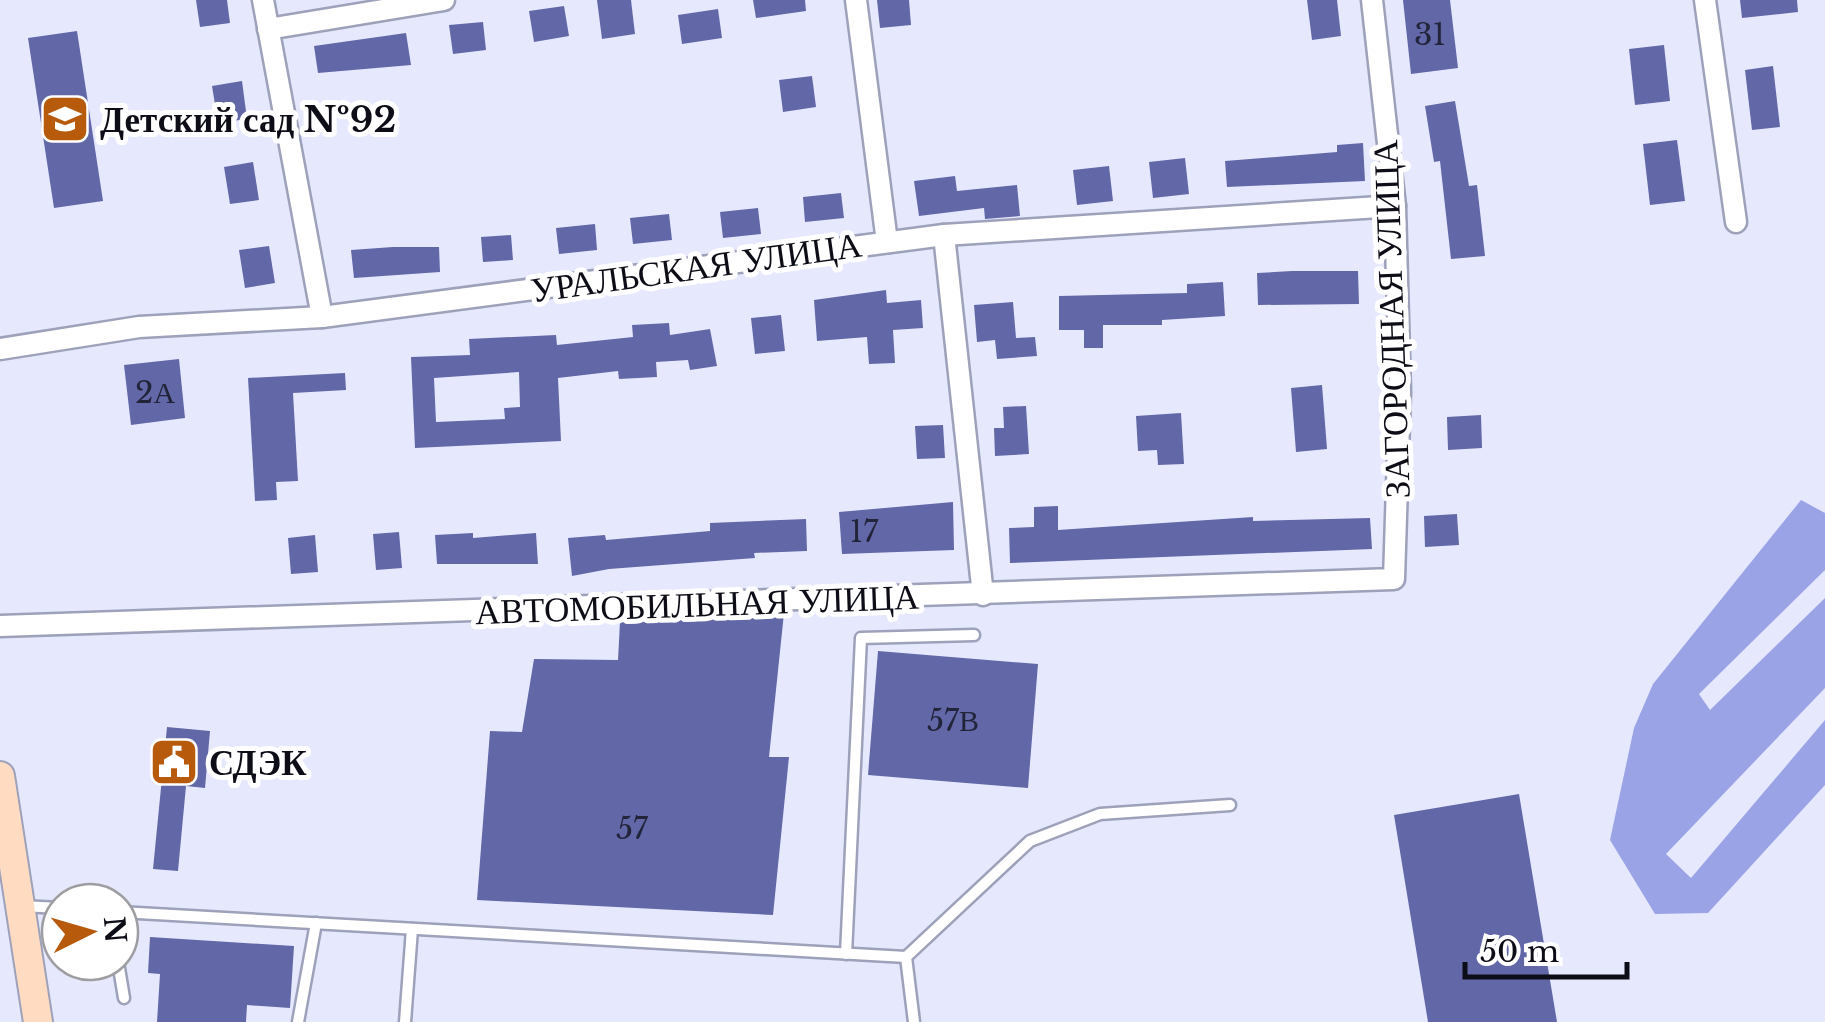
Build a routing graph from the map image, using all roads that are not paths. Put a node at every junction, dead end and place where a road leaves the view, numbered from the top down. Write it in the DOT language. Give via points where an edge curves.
graph roads {
  1 [pos="262,0"];
  2 [pos="444,0"];
  3 [pos="856,0"];
  4 [pos="1372,0"];
  5 [pos="1705,0"];
  6 [pos="268,29"];
  7 [pos="1395,206"];
  8 [pos="1736,222"];
  9 [pos="944,236"];
  10 [pos="887,242"];
  11 [pos="322,317"];
  12 [pos="0,349"];
  13 [pos="1394,579"];
  14 [pos="982,595"];
  15 [pos="0,626"];
  16 [pos="974,635"];
  17 [pos="0,776"];
  18 [pos="1230,804"];
  19 [pos="5,839"];
  20 [pos="20,906"];
  21 [pos="40,907"];
  22 [pos="140,913"];
  23 [pos="316,923"];
  24 [pos="412,929"];
  25 [pos="846,954"];
  26 [pos="906,958"];
  27 [pos="121,982"];
  28 [pos="124,998"];
  29 [pos="38,1022"];
  30 [pos="298,1022"];
  31 [pos="405,1022"];
  32 [pos="914,1022"];
  1 -- 6 [label="street"];
  2 -- 6 [label="street"];
  3 -- 10 [label="street"];
  4 -- 7 [label="street, ЗАГОРОДНАЯ УЛИЦА"];
  5 -- 8 [label="street"];
  6 -- 11 [label="street"];
  7 -- 9 [label="street, УРАЛЬСКАЯ УЛИЦА"];
  7 -- 13 [label="street, ЗАГОРОДНАЯ УЛИЦА" via="1400,392"];
  9 -- 10 [label="street, УРАЛЬСКАЯ УЛИЦА"];
  9 -- 14 [label="street"];
  10 -- 11 [label="street, УРАЛЬСКАЯ УЛИЦА"];
  11 -- 12 [label="street, УРАЛЬСКАЯ УЛИЦА" via="139,327"];
  13 -- 14 [label="street, АВТОМОБИЛЬНАЯ УЛИЦА"];
  14 -- 15 [label="street, АВТОМОБИЛЬНАЯ УЛИЦА"];
  16 -- 25 [label="lane" via="861,638"];
  17 -- 19 [label="main road"];
  18 -- 26 [label="lane" via="1100,814 1030,841"];
  19 -- 20 [label="main road"];
  20 -- 21 [label="lane"];
  20 -- 29 [label="main road"];
  22 -- 23 [label="lane"];
  23 -- 24 [label="lane"];
  23 -- 30 [label="lane"];
  24 -- 25 [label="lane"];
  24 -- 31 [label="lane"];
  25 -- 26 [label="lane"];
  26 -- 32 [label="lane"];
  27 -- 28 [label="lane"];
}
